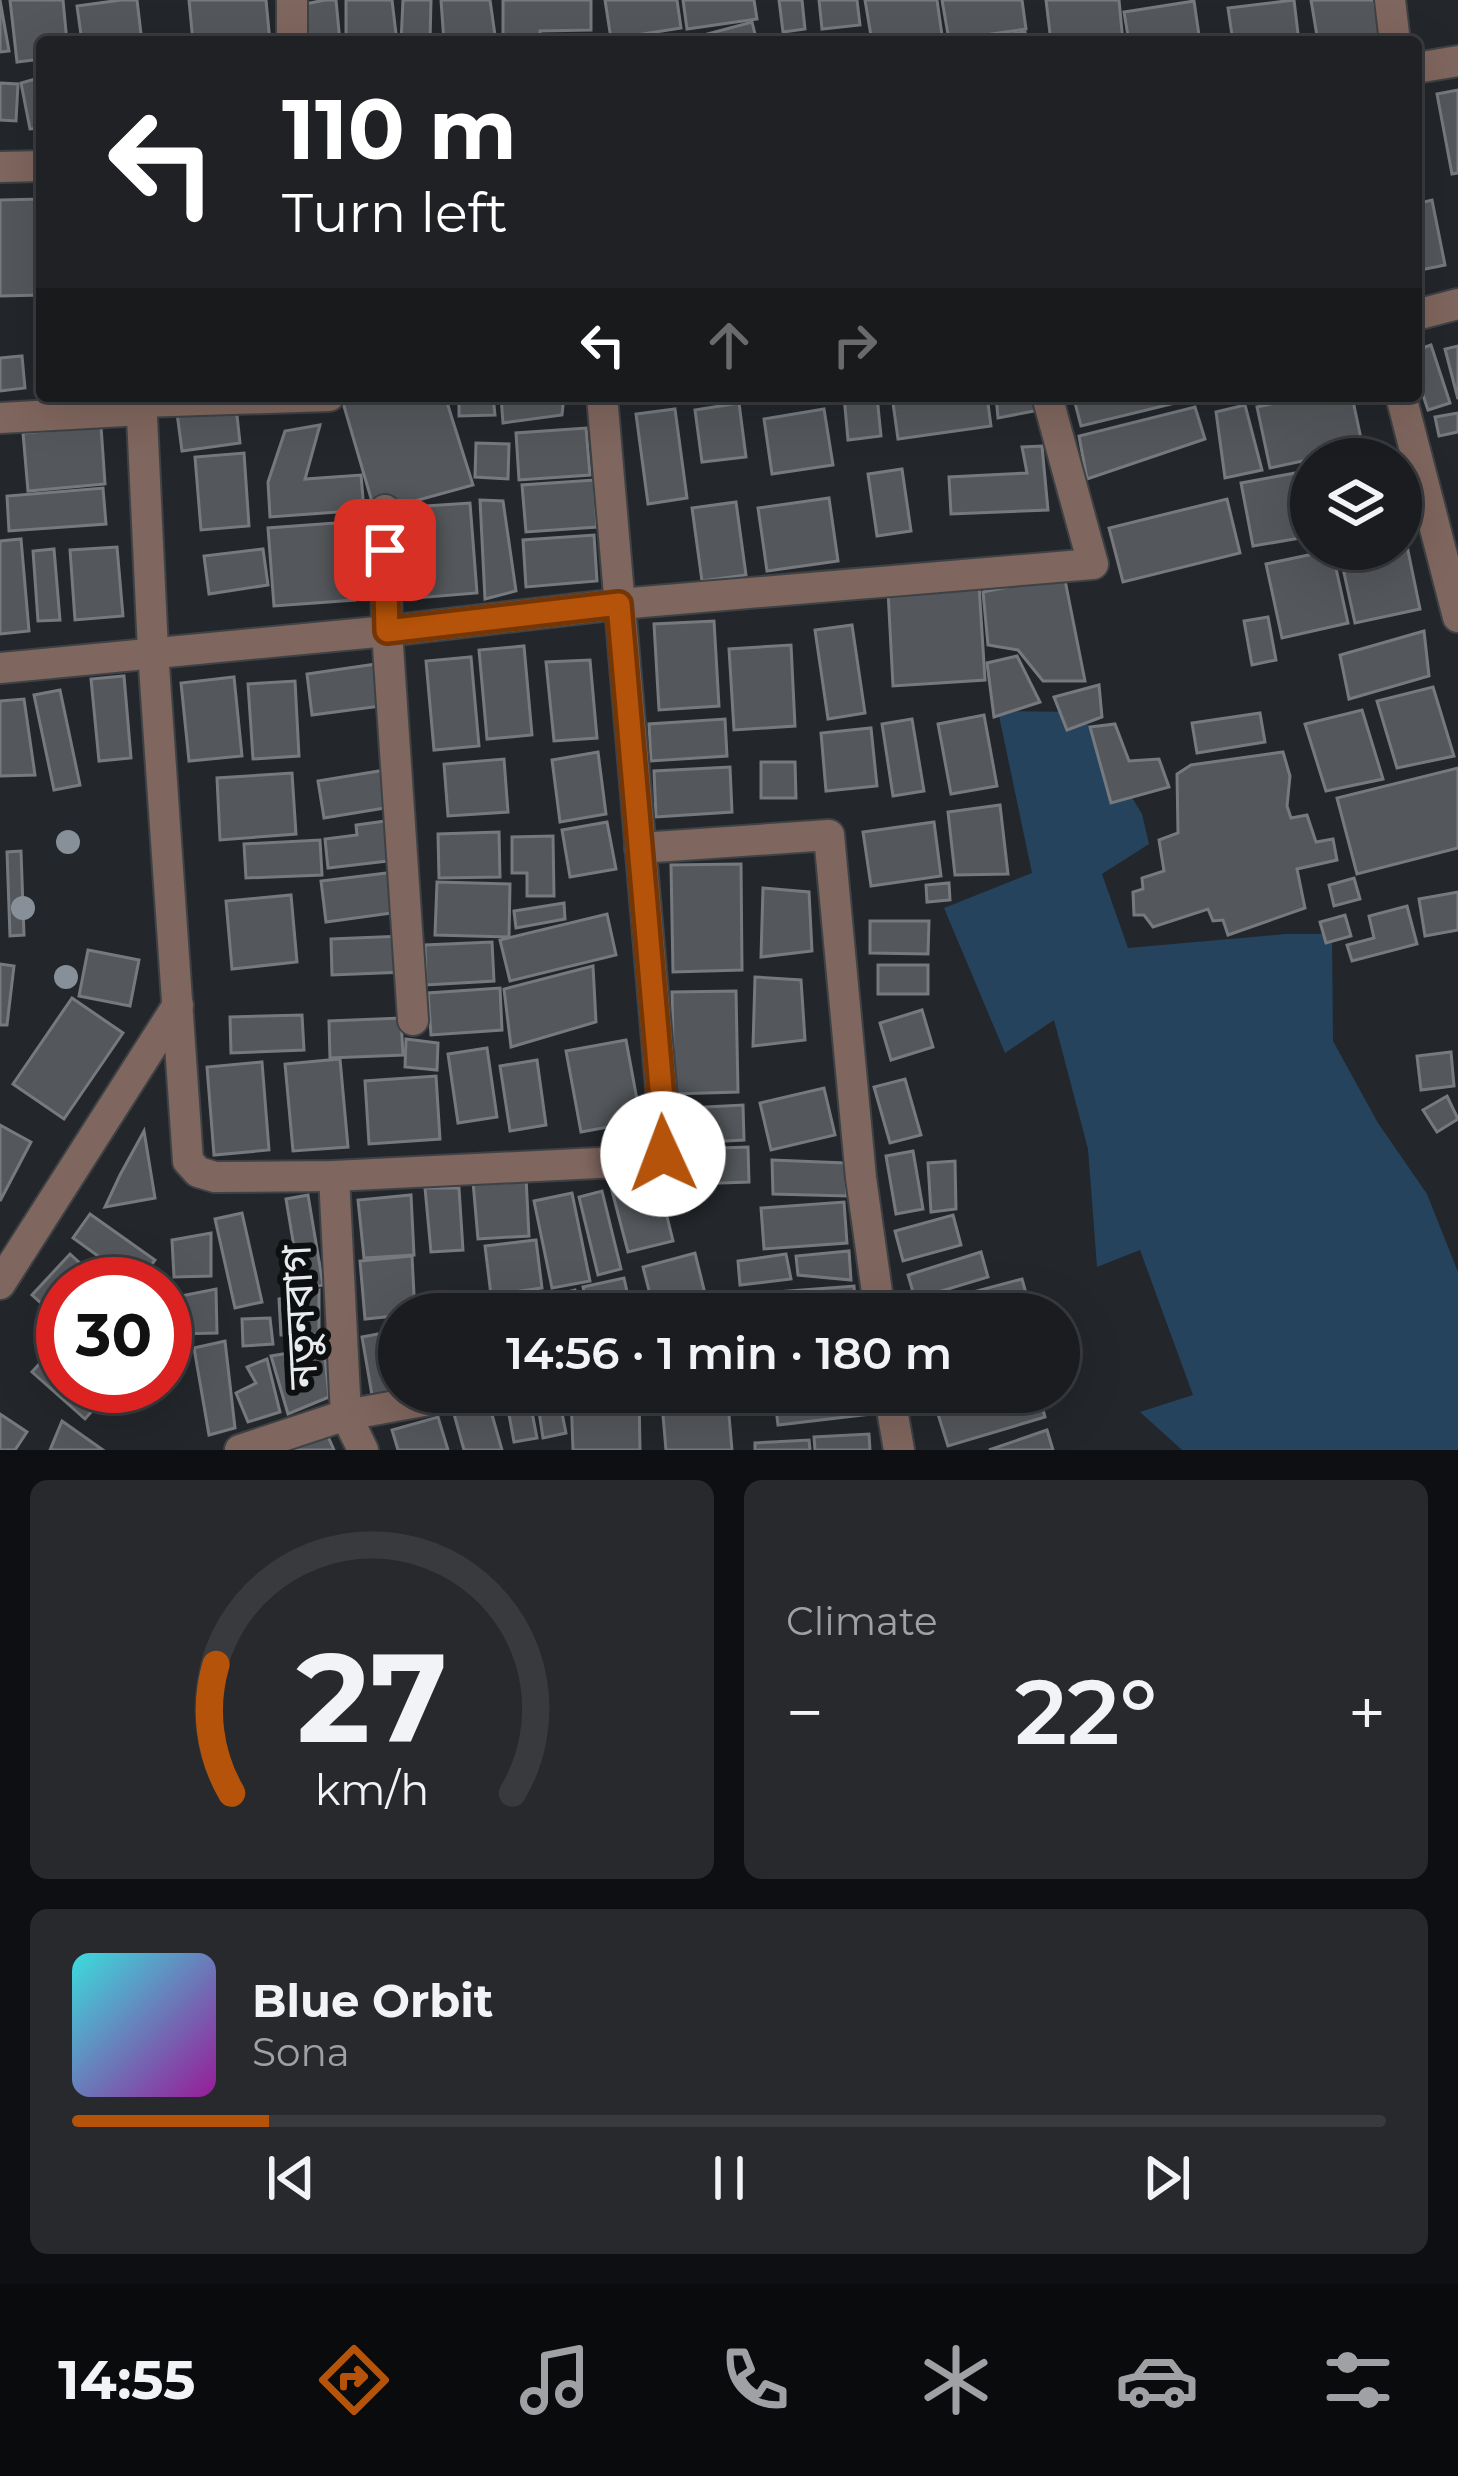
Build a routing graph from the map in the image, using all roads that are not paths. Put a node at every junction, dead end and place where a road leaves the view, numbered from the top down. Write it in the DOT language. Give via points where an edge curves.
graph roads {
  1 [pos="292,0"];
  2 [pos="1390,0"];
  3 [pos="292,36"];
  4 [pos="1395,36"];
  5 [pos="1458,61"];
  6 [pos="1422,67"];
  7 [pos="36,166"];
  8 [pos="0,167"];
  9 [pos="1458,304"];
  10 [pos="1422,313"];
  11 [pos="602,402"];
  12 [pos="1049,402"];
  13 [pos="1403,402"];
  14 [pos="141,403"];
  15 [pos="0,418"];
  16 [pos="385,510"];
  17 [pos="619,604"];
  18 [pos="1458,616"];
  19 [pos="387,631"];
  20 [pos="153,651"];
  21 [pos="0,668"];
  22 [pos="640,848"];
  23 [pos="178,1005"];
  24 [pos="413,1020"];
  25 [pos="334,1176"];
  26 [pos="0,1284"];
  27 [pos="877,1293"];
  28 [pos="378,1408"];
  29 [pos="892,1413"];
  30 [pos="346,1414"];
  31 [pos="240,1450"];
  32 [pos="362,1450"];
  33 [pos="898,1450"];
  1 -- 3 [label="street"];
  2 -- 4 [label="street"];
  5 -- 6 [label="street"];
  7 -- 8 [label="street"];
  9 -- 10 [label="street"];
  11 -- 17 [label="street"];
  12 -- 17 [label="street" via="1093,564"];
  13 -- 18 [label="street"];
  14 -- 15 [label="street"];
  14 -- 20 [label="street"];
  16 -- 19 [label="street"];
  17 -- 19 [label="street"];
  17 -- 22 [label="street"];
  19 -- 20 [label="street"];
  19 -- 24 [label="street"];
  20 -- 21 [label="street"];
  20 -- 23 [label="street"];
  22 -- 25 [label="street" via="666,1146 658,1160"];
  22 -- 27 [label="street" via="829,835"];
  23 -- 25 [label="street" via="188,1161 198,1172"];
  23 -- 26 [label="street"];
  25 -- 30 [label="street, নতুনবাগ"];
  28 -- 30 [label="street"];
  29 -- 33 [label="street"];
  30 -- 31 [label="street"];
  30 -- 32 [label="street, নতুনবাগ"];
}
